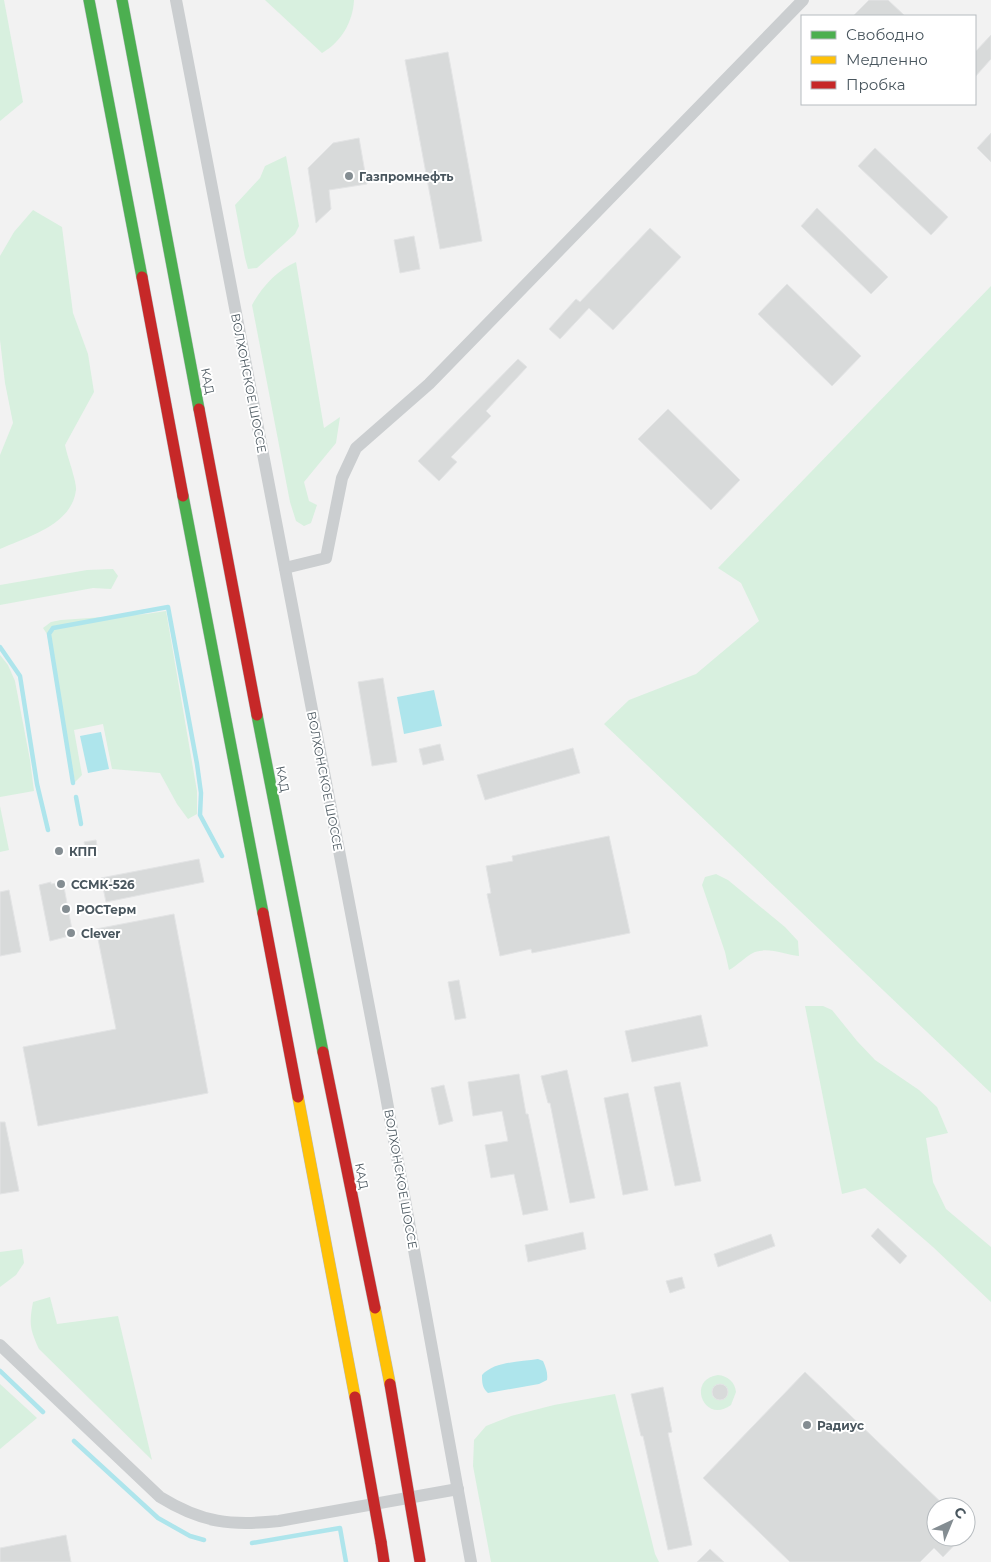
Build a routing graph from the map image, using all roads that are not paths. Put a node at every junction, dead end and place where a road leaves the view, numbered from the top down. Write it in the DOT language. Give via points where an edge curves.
graph roads {
  1 [pos="89,0"];
  2 [pos="122,0"];
  3 [pos="176,0"];
  4 [pos="803,0"];
  5 [pos="285,568"];
  6 [pos="0,1345"];
  7 [pos="458,1489"];
  8 [pos="384,1562"];
  9 [pos="420,1562"];
  10 [pos="471,1562"];
  1 -- 8 [label="highway, bridge"];
  2 -- 9 [label="highway, КАД, bridge" via="270,785 390,1384"];
  3 -- 5 [label="street, ВОЛХОНСКОЕ ШОССЕ"];
  4 -- 5 [label="street" via="429,384 356,448 342,478 326,558"];
  5 -- 7 [label="street, ВОЛХОНСКОЕ ШОССЕ"];
  6 -- 7 [label="street" via="160,1497 181,1510 204,1518 253,1524"];
  7 -- 10 [label="street, ВОЛХОНСКОЕ ШОССЕ"];
}
